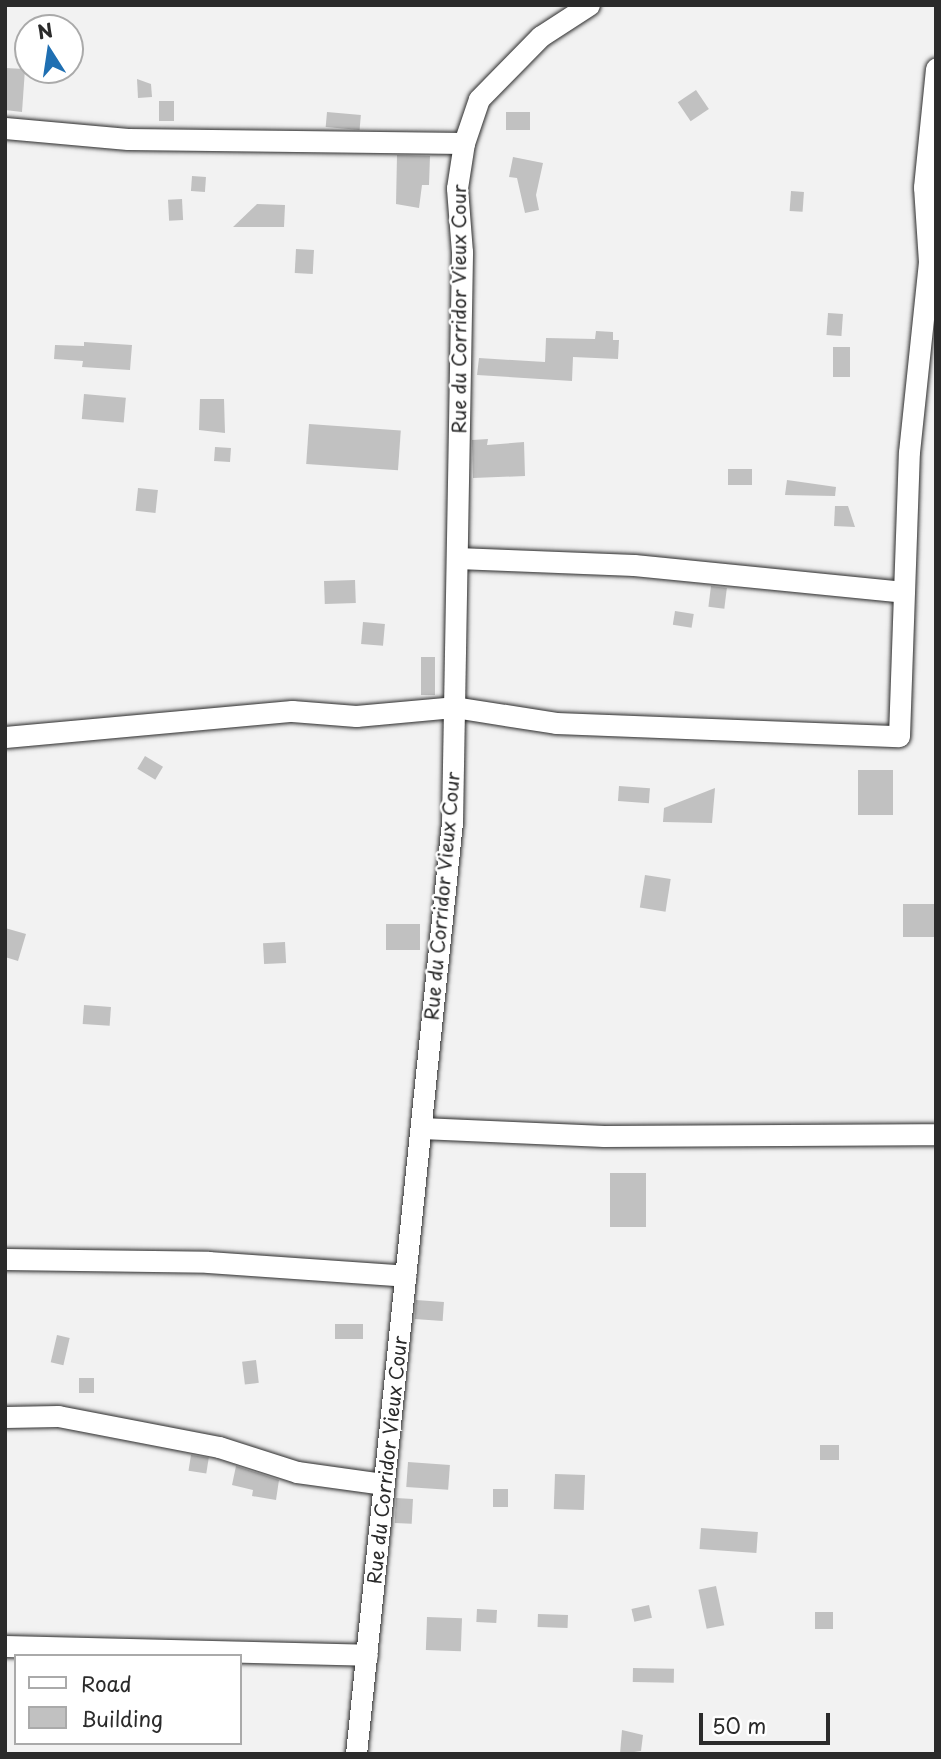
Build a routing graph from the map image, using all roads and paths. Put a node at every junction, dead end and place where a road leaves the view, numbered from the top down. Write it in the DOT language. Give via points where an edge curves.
graph roads {
  1 [pos="589,5"];
  2 [pos="936,69"];
  3 [pos="5,128"];
  4 [pos="464,143"];
  5 [pos="457,558"];
  6 [pos="904,592"];
  7 [pos="454,707"];
  8 [pos="5,737"];
  9 [pos="421,1128"];
  10 [pos="936,1134"];
  11 [pos="5,1259"];
  12 [pos="405,1276"];
  13 [pos="5,1417"];
  14 [pos="384,1484"];
  15 [pos="5,1646"];
  16 [pos="367,1655"];
  17 [pos="356,1754"];
  1 -- 4 [label="street, Rue du Corridor Vieux Cour" via="541,36 479,99"];
  2 -- 6 [label="street" via="924,187 929,262 909,452"];
  3 -- 4 [label="street" via="128,139"];
  4 -- 5 [label="street, Rue du Corridor Vieux Cour" via="457,188 462,252"];
  5 -- 6 [label="street" via="634,565"];
  5 -- 7 [label="street, Rue du Corridor Vieux Cour"];
  6 -- 7 [label="street" via="899,736 556,723"];
  7 -- 8 [label="street" via="356,716 292,711"];
  7 -- 9 [label="street, Rue du Corridor Vieux Cour" via="452,821"];
  9 -- 10 [label="street" via="604,1136"];
  9 -- 12 [label="street, Rue du Corridor Vieux Cour"];
  11 -- 12 [label="street" via="208,1262"];
  12 -- 14 [label="street, Rue du Corridor Vieux Cour"];
  13 -- 14 [label="street" via="58,1416 219,1447 297,1472"];
  14 -- 16 [label="street, Rue du Corridor Vieux Cour"];
  15 -- 16 [label="street"];
  16 -- 17 [label="street, Rue du Corridor Vieux Cour"];
}
